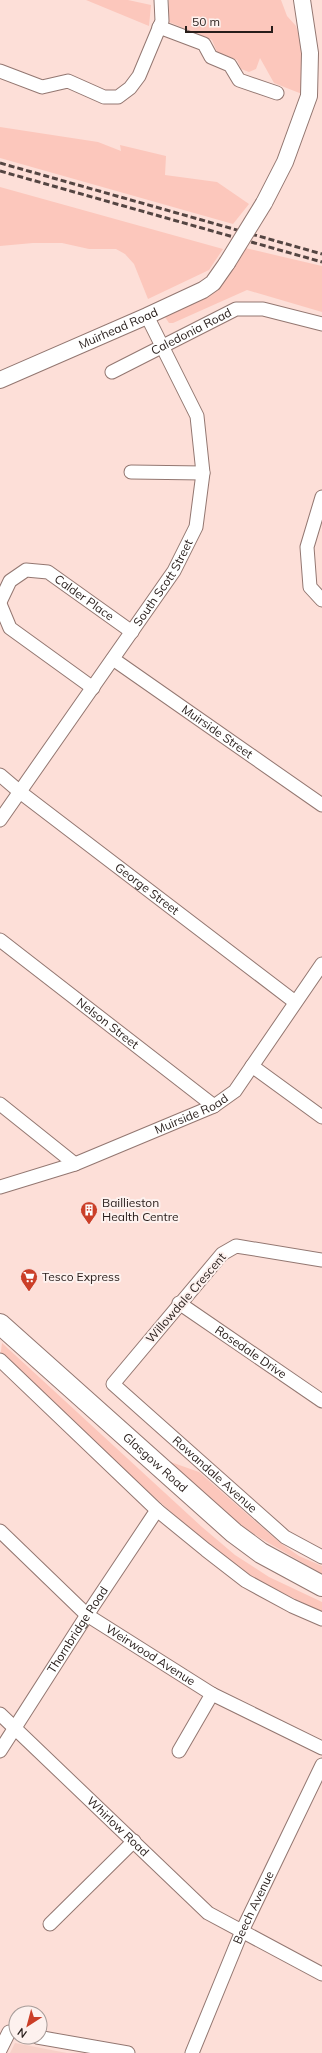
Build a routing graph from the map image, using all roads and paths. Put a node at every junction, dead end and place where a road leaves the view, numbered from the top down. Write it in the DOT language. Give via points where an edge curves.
graph roads {
  1 [pos="161,0"];
  2 [pos="302,0"];
  3 [pos="159,27"];
  4 [pos="0,71"];
  5 [pos="277,93"];
  6 [pos="147,316"];
  7 [pos="322,324"];
  8 [pos="162,346"];
  9 [pos="112,372"];
  10 [pos="0,380"];
  11 [pos="131,472"];
  12 [pos="203,473"];
  13 [pos="322,497"];
  14 [pos="322,600"];
  15 [pos="0,603"];
  16 [pos="132,632"];
  17 [pos="112,659"];
  18 [pos="93,688"];
  19 [pos="0,775"];
  20 [pos="20,792"];
  21 [pos="322,805"];
  22 [pos="0,820"];
  23 [pos="0,940"];
  24 [pos="320,969"];
  25 [pos="296,1002"];
  26 [pos="252,1066"];
  27 [pos="0,1104"];
  28 [pos="214,1106"];
  29 [pos="322,1118"];
  30 [pos="75,1164"];
  31 [pos="0,1188"];
  32 [pos="322,1260"];
  33 [pos="179,1304"];
  34 [pos="0,1324"];
  35 [pos="0,1360"];
  36 [pos="113,1384"];
  37 [pos="322,1401"];
  38 [pos="157,1510"];
  39 [pos="0,1531"];
  40 [pos="322,1557"];
  41 [pos="322,1586"];
  42 [pos="87,1615"];
  43 [pos="322,1619"];
  44 [pos="212,1694"];
  45 [pos="0,1714"];
  46 [pos="15,1729"];
  47 [pos="322,1748"];
  48 [pos="0,1752"];
  49 [pos="179,1752"];
  50 [pos="322,1765"];
  51 [pos="134,1841"];
  52 [pos="50,1924"];
  53 [pos="242,1931"];
  54 [pos="322,1974"];
  55 [pos="8,2032"];
  56 [pos="48,2039"];
  57 [pos="0,2050"];
  58 [pos="128,2053"];
  59 [pos="192,2053"];
  1 -- 3 [label="street" via="162,21"];
  2 -- 6 [label="street, Muirhead Road, bridge" via="310,53 309,96 285,162 264,203 213,283"];
  3 -- 4 [label="street" via="139,76 130,88 118,97 104,97 68,81 42,87"];
  3 -- 5 [label="street" via="204,44 211,57 230,65 239,80"];
  6 -- 8 [label="street, South Scott Street"];
  6 -- 10 [label="street, Muirhead Road"];
  7 -- 8 [label="street, Caledonia Road" via="263,309 236,309"];
  8 -- 9 [label="street, Caledonia Road"];
  8 -- 12 [label="street, South Scott Street" via="197,416"];
  11 -- 12 [label="street"];
  12 -- 16 [label="street, South Scott Street" via="196,527 174,571"];
  13 -- 14 [label="street" via="307,548 310,587"];
  15 -- 16 [label="street, Calder Place" via="10,581 26,570 48,572"];
  15 -- 18 [label="street, Calder Place" via="10,628"];
  16 -- 17 [label="street, South Scott Street"];
  17 -- 18 [label="street, South Scott Street"];
  17 -- 21 [label="street, Muirside Street"];
  18 -- 20 [label="street, South Scott Street"];
  19 -- 20 [label="street, George Street"];
  20 -- 22 [label="street, South Scott Street"];
  20 -- 25 [label="street, George Street"];
  23 -- 28 [label="street, Nelson Street"];
  24 -- 25 [label="street, Muirside Road"];
  25 -- 26 [label="street, Muirside Road"];
  26 -- 28 [label="street, Muirside Road" via="235,1092"];
  26 -- 29 [label="street"];
  27 -- 30 [label="street"];
  28 -- 30 [label="street, Muirside Road"];
  30 -- 31 [label="street, Muirside Road"];
  32 -- 33 [label="street, Willowdale Crescent" via="236,1246 222,1254"];
  33 -- 36 [label="street, Willowdale Crescent"];
  33 -- 37 [label="street, Rosedale Drive"];
  34 -- 41 [label="main road, Glasgow Road" via="234,1534 261,1553"];
  35 -- 38 [label="street"];
  36 -- 40 [label="street, Rowandale Avenue" via="285,1537"];
  38 -- 42 [label="street, Thornbridge Road"];
  38 -- 43 [label="street" via="246,1581"];
  39 -- 42 [label="street, Weirwood Avenue"];
  42 -- 44 [label="street, Weirwood Avenue"];
  42 -- 46 [label="street, Thornbridge Road"];
  44 -- 47 [label="street, Weirwood Avenue"];
  44 -- 49 [label="street"];
  45 -- 46 [label="street, Whirlow Road"];
  46 -- 48 [label="street, Thornbridge Road"];
  46 -- 51 [label="street, Whirlow Road"];
  50 -- 53 [label="street, Beech Avenue"];
  51 -- 52 [label="street"];
  51 -- 53 [label="street, Whirlow Road" via="208,1913"];
  53 -- 54 [label="street, Whirlow Road"];
  53 -- 59 [label="street, Beech Avenue"];
  55 -- 57 [label="street"];
  56 -- 58 [label="street"];
}
